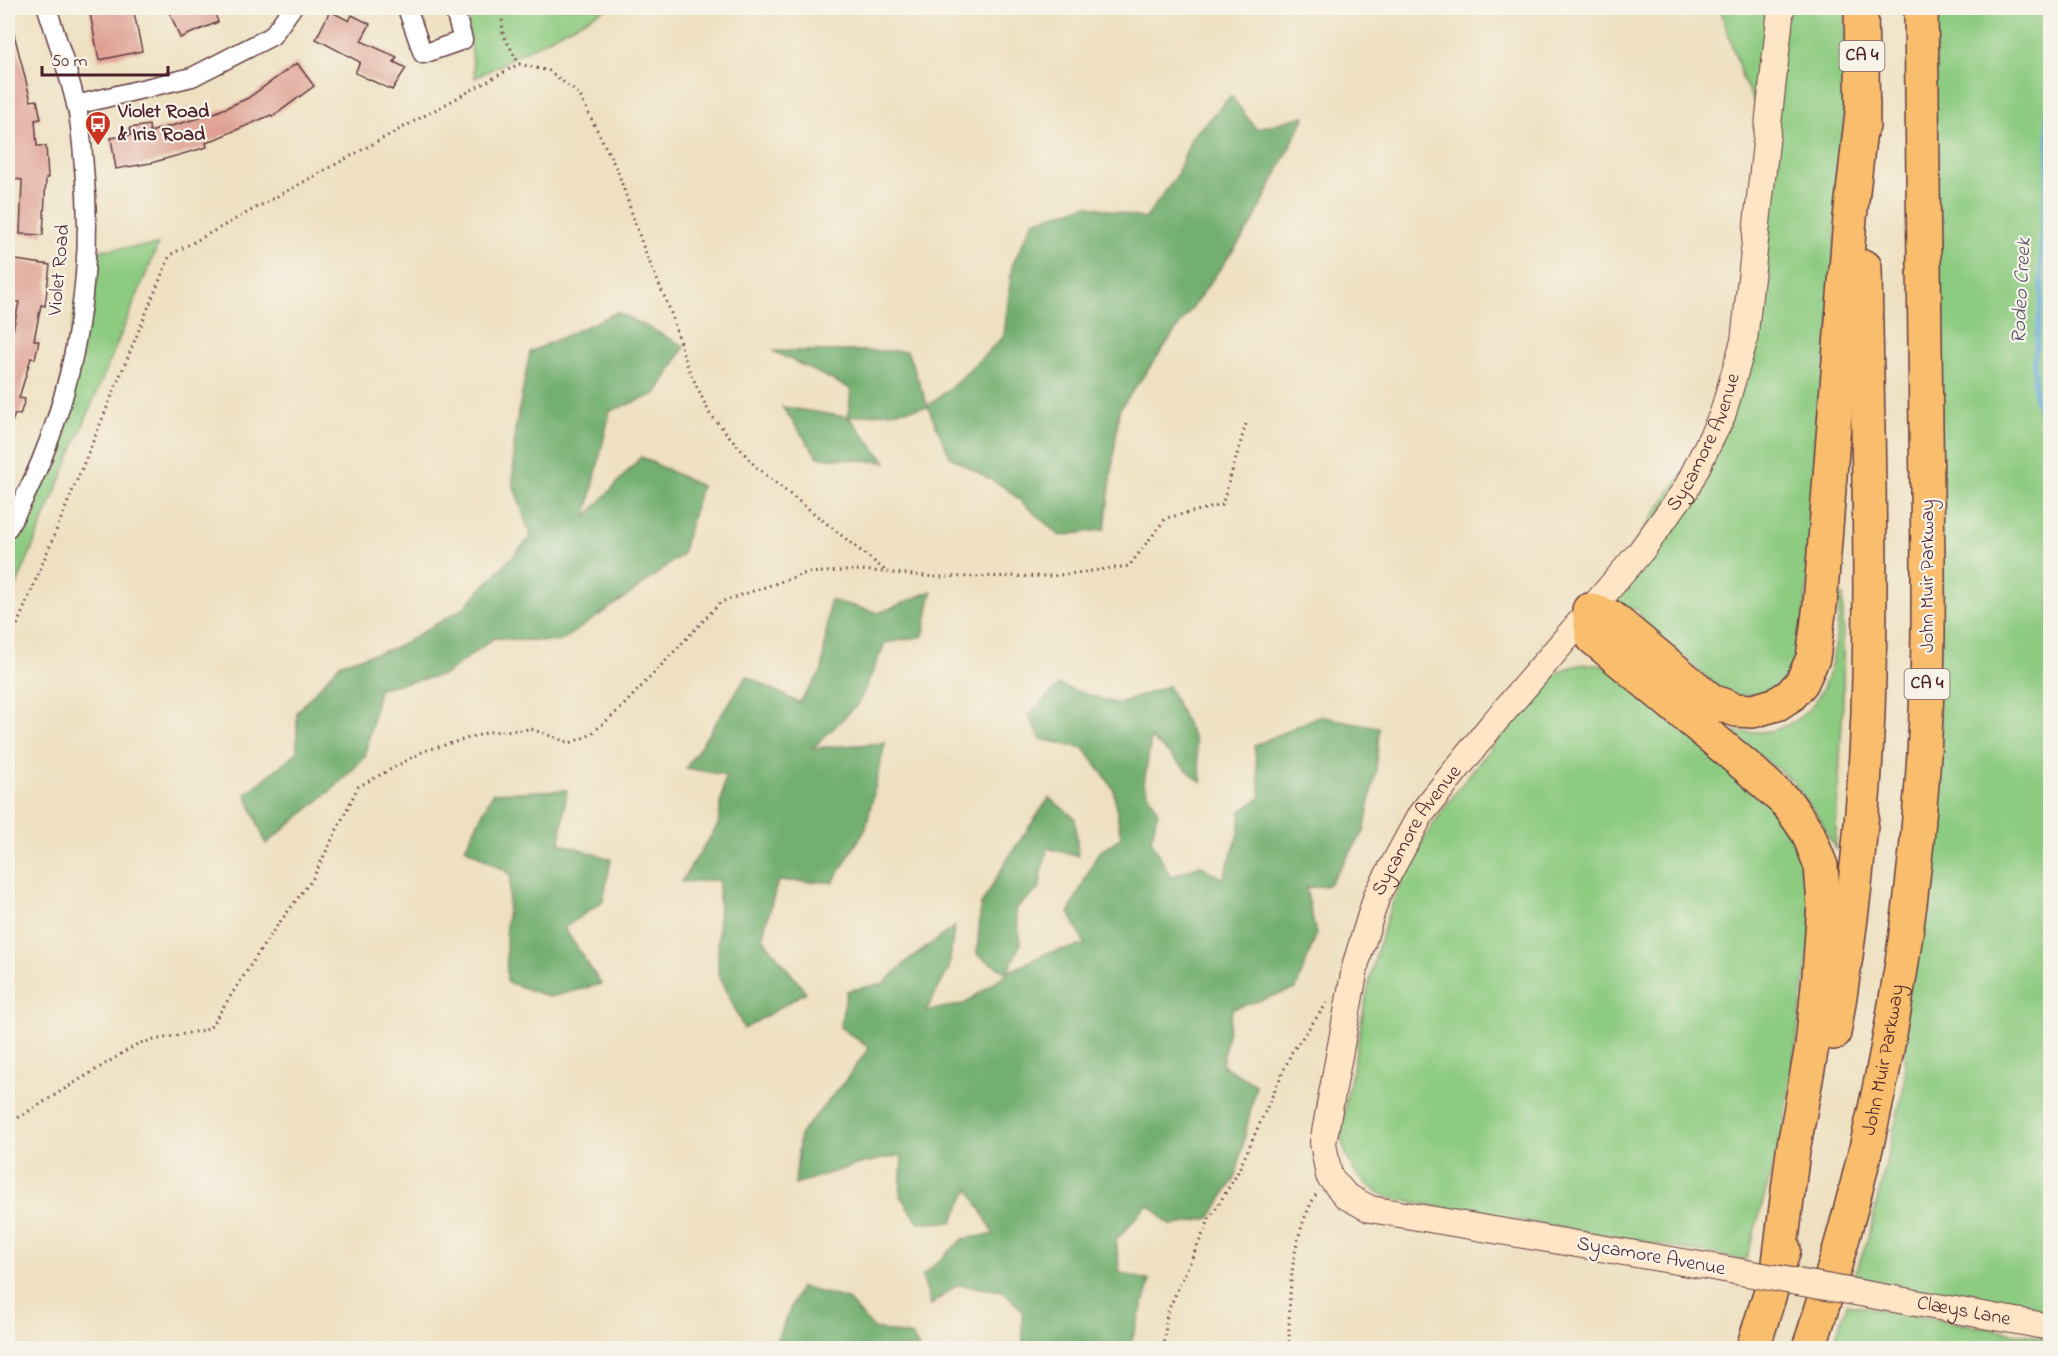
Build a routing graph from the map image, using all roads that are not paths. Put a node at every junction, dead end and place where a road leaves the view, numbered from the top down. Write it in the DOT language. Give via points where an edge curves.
graph roads {
  1 [pos="47,8"];
  2 [pos="292,8"];
  3 [pos="408,8"];
  4 [pos="454,8"];
  5 [pos="1781,8"];
  6 [pos="1862,8"];
  7 [pos="1921,8"];
  8 [pos="1863,104"];
  9 [pos="76,105"];
  10 [pos="8,528"];
  11 [pos="1589,610"];
  12 [pos="1778,1271"];
  13 [pos="1877,1296"];
  14 [pos="2050,1327"];
  15 [pos="1753,1348"];
  16 [pos="1809,1348"];
  1 -- 9 [label="street, Violet Road"];
  2 -- 9 [label="street" via="272,36 192,77"];
  3 -- 4 [label="street" via="423,54 463,40"];
  5 -- 11 [label="main road, Sycamore Avenue" via="1744,341 1722,416 1686,489 1641,551"];
  6 -- 8 [label="highway, CA 4"];
  7 -- 16 [label="highway, John Muir Parkway / CA 4" via="1929,592 1921,802 1905,945 1881,1077 1846,1226"];
  8 -- 11 [label="highway" via="1850,218 1820,605 1813,658 1806,675 1777,704 1753,711 1727,708 1698,691 1611,617"];
  8 -- 12 [label="highway, CA 4" via="1870,569 1864,784 1851,927 1828,1067"];
  9 -- 10 [label="street, Violet Road" via="85,180 87,251 76,341 48,438"];
  11 -- 12 [label="highway" via="1593,638 1788,804 1808,833 1821,866 1824,922 1817,1002"];
  11 -- 13 [label="main road, Sycamore Avenue, bridge" via="1421,814 1377,895 1356,963 1323,1143 1329,1176 1346,1196 1370,1209"];
  12 -- 15 [label="highway, CA 4"];
  13 -- 14 [label="main road, Clæys Lane"];
}
